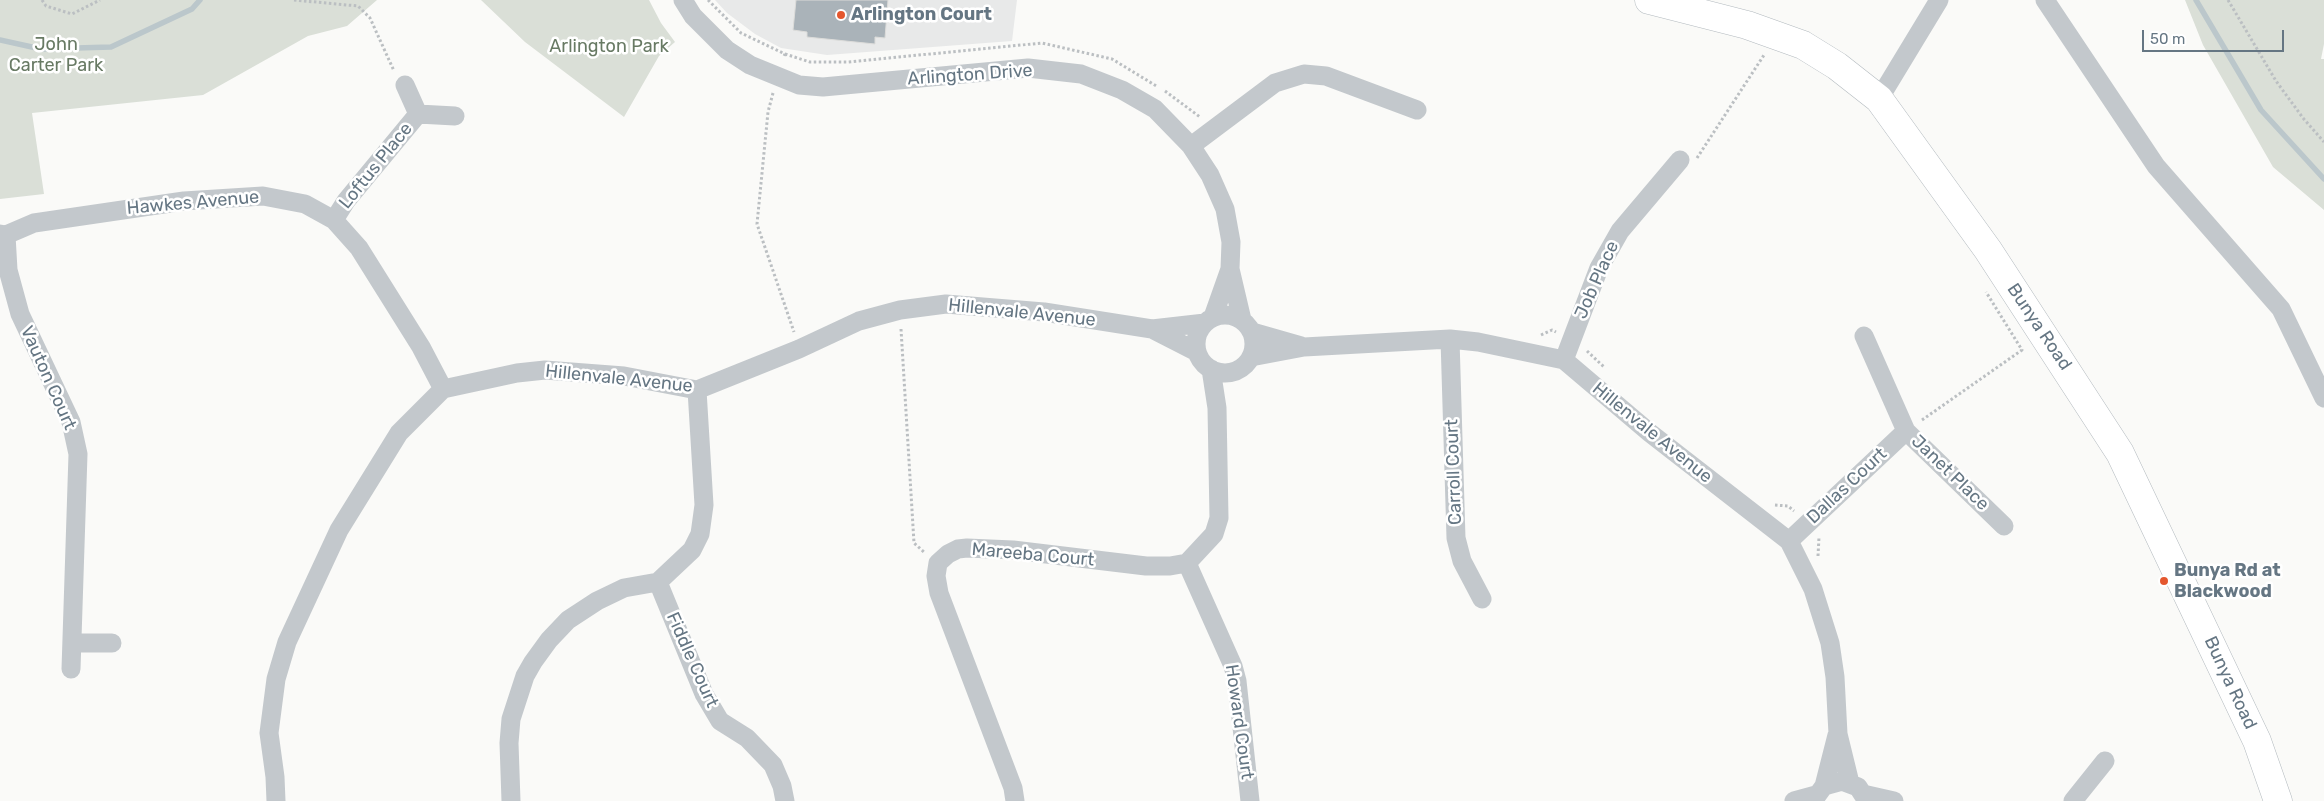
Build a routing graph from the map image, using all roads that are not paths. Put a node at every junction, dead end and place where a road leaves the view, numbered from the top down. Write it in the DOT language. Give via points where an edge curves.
graph roads {
  1 [pos="683,0"];
  2 [pos="1649,0"];
  3 [pos="1939,0"];
  4 [pos="2045,0"];
  5 [pos="406,84"];
  6 [pos="1879,99"];
  7 [pos="1417,110"];
  8 [pos="418,114"];
  9 [pos="455,116"];
  10 [pos="1190,146"];
  11 [pos="1680,160"];
  12 [pos="334,220"];
  13 [pos="3,235"];
  14 [pos="1230,269"];
  15 [pos="1209,320"];
  16 [pos="1247,326"];
  17 [pos="1152,329"];
  18 [pos="1864,336"];
  19 [pos="1450,339"];
  20 [pos="1304,347"];
  21 [pos="1197,352"];
  22 [pos="1251,357"];
  23 [pos="1564,360"];
  24 [pos="2308,365"];
  25 [pos="1211,369"];
  26 [pos="1232,372"];
  27 [pos="2324,375"];
  28 [pos="442,389"];
  29 [pos="697,390"];
  30 [pos="2324,398"];
  31 [pos="1217,408"];
  32 [pos="1906,431"];
  33 [pos="2004,526"];
  34 [pos="1789,540"];
  35 [pos="1187,563"];
  36 [pos="658,582"];
  37 [pos="1482,599"];
  38 [pos="72,643"];
  39 [pos="112,643"];
  40 [pos="71,670"];
  41 [pos="1838,734"];
  42 [pos="2105,761"];
  43 [pos="1860,792"];
  44 [pos="1818,794"];
  45 [pos="276,801"];
  46 [pos="512,801"];
  47 [pos="785,801"];
  48 [pos="1015,801"];
  49 [pos="1250,801"];
  50 [pos="1794,801"];
  51 [pos="1894,801"];
  52 [pos="2073,801"];
  53 [pos="2278,801"];
  1 -- 10 [label="street, Arlington Drive" via="693,16 727,50 750,65 799,85 823,87 1028,68 1081,74 1122,90 1154,109"];
  2 -- 6 [label="street, Bunya Road" via="1747,25 1803,45 1837,66"];
  3 -- 6 [label="street"];
  4 -- 24 [label="street" via="2156,166 2281,309"];
  5 -- 8 [label="street, Loftus Place"];
  6 -- 53 [label="street, Bunya Road" via="1988,250 2120,453 2257,741"];
  7 -- 10 [label="street" via="1326,76 1304,74 1275,83"];
  8 -- 9 [label="street, Loftus Place"];
  8 -- 12 [label="street, Loftus Place"];
  10 -- 14 [label="street, Arlington Drive" via="1210,175 1225,209 1231,242"];
  11 -- 23 [label="street, Job Place" via="1620,231 1599,268"];
  12 -- 13 [label="street, Hawkes Avenue" via="305,204 263,196 184,201 101,212 34,223"];
  12 -- 28 [label="street, Hawkes Avenue" via="359,248 384,287 421,347"];
  13 -- 38 [label="street, Vauton Court" via="20,314 71,422 78,454"];
  14 -- 15 [label="street, Arlington Drive"];
  14 -- 16 [label="street, Arlington Drive"];
  15 -- 16 [label="street" via="1223,315"];
  15 -- 17 [label="street, Hillenvale Avenue"];
  15 -- 21 [label="street" via="1197,336"];
  16 -- 20 [label="street, Hillenvale Avenue"];
  16 -- 22 [label="street" via="1254,349"];
  17 -- 21 [label="street, Hillenvale Avenue"];
  17 -- 29 [label="street, Hillenvale Avenue" via="1044,312 946,304 900,310 859,321"];
  18 -- 32 [label="street, Janet Place"];
  19 -- 20 [label="street, Hillenvale Avenue"];
  19 -- 23 [label="street, Hillenvale Avenue"];
  19 -- 37 [label="street, Carroll Court" via="1456,538 1462,561"];
  20 -- 22 [label="street, Hillenvale Avenue"];
  21 -- 25 [label="street"];
  22 -- 26 [label="street"];
  23 -- 34 [label="street, Hillenvale Avenue" via="1650,433"];
  24 -- 27 [label="street"];
  24 -- 30 [label="street"];
  25 -- 26 [label="street"];
  25 -- 31 [label="street"];
  26 -- 31 [label="street"];
  28 -- 29 [label="street, Hillenvale Avenue" via="545,370 624,376"];
  28 -- 45 [label="street" via="399,433 339,530 287,642 276,679 269,733"];
  29 -- 36 [label="street" via="704,504 700,534 692,550"];
  31 -- 35 [label="street" via="1220,518 1214,534"];
  32 -- 33 [label="street, Janet Place"];
  32 -- 34 [label="street, Dallas Court"];
  34 -- 41 [label="street, Hillenvale Avenue" via="1813,589 1830,643"];
  35 -- 48 [label="street, Mareeba Court" via="1146,566 1012,550 967,548 948,554 938,563 936,576 940,592 1013,788"];
  35 -- 49 [label="street, Howard Court" via="1234,666"];
  36 -- 46 [label="street" via="624,588 581,611 568,620 533,662 511,719"];
  36 -- 47 [label="street, Fiddle Court" via="704,694 720,721 747,738 773,765"];
  38 -- 39 [label="street"];
  38 -- 40 [label="street, Vauton Court"];
  41 -- 43 [label="street, Hillenvale Avenue"];
  41 -- 44 [label="street, Hillenvale Avenue"];
  42 -- 52 [label="street"];
  43 -- 44 [label="street" via="1836,781"];
  43 -- 51 [label="street"];
  44 -- 50 [label="street"];
}
